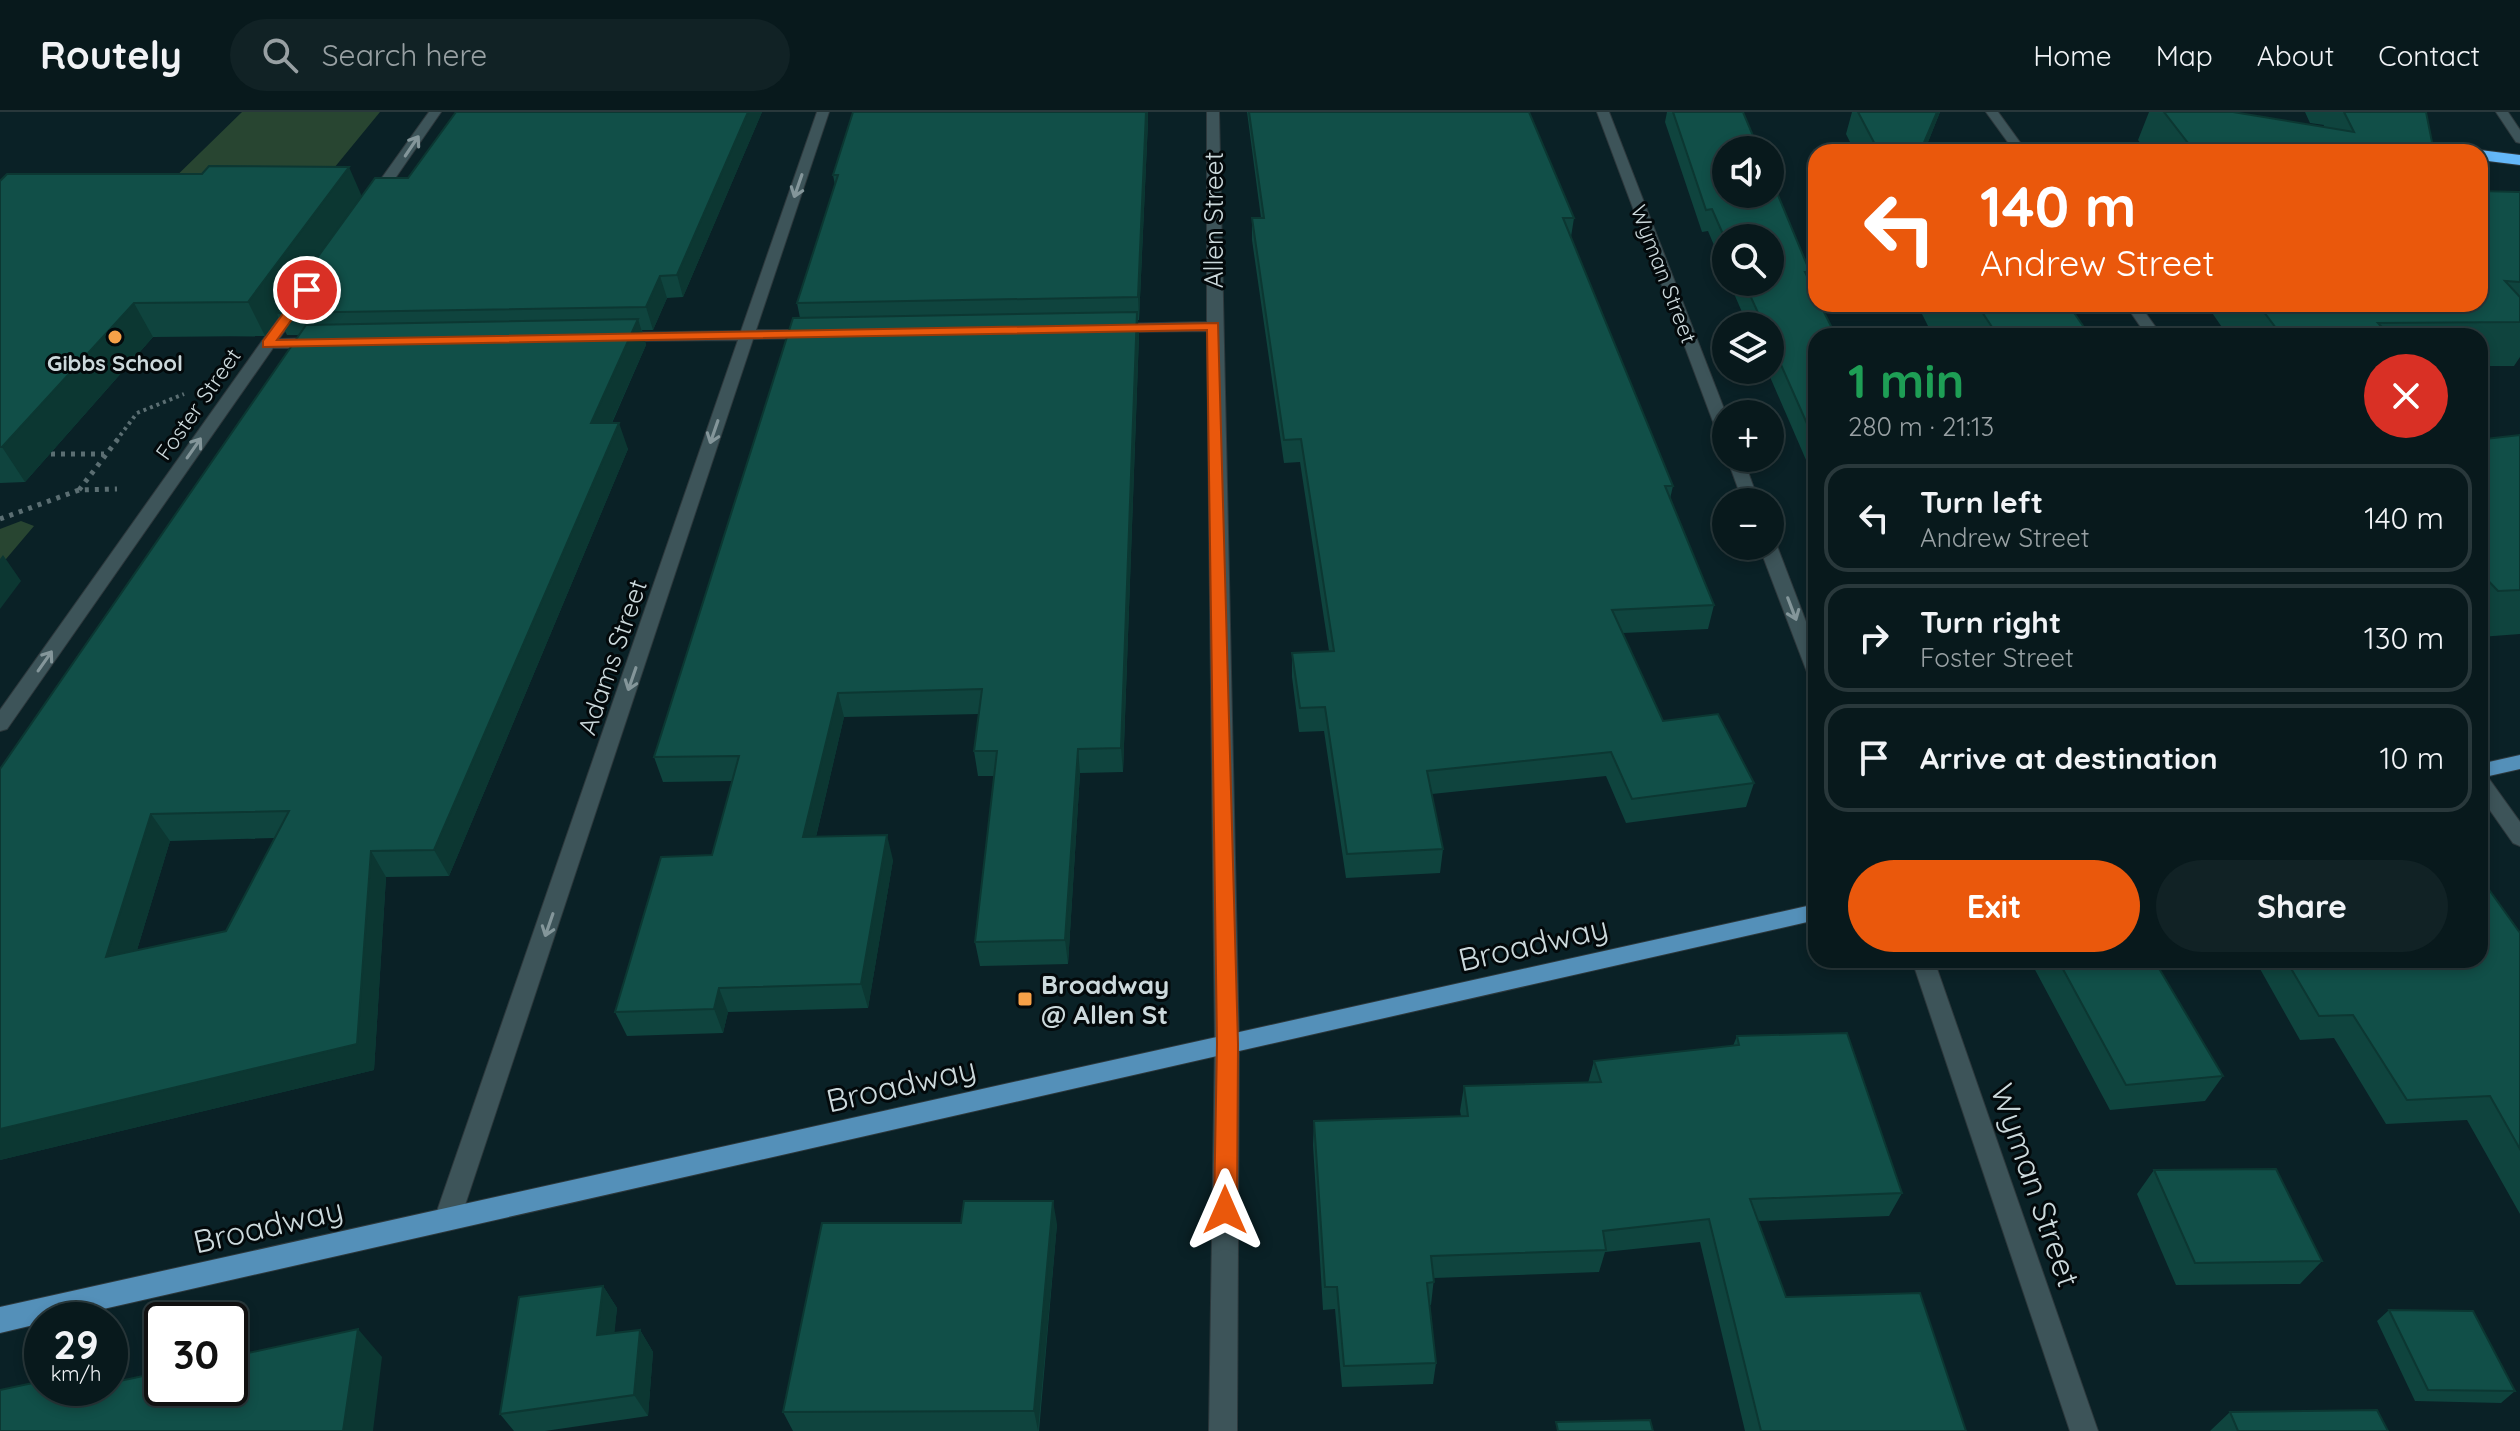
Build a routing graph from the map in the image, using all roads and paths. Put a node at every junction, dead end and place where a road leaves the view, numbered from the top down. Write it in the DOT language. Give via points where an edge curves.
graph roads {
  1 [pos="435,112"];
  2 [pos="823,112"];
  3 [pos="1213,112"];
  4 [pos="1603,112"];
  5 [pos="1992,112"];
  6 [pos="2502,112"];
  7 [pos="2520,139"];
  8 [pos="2389,143"];
  9 [pos="2015,144"];
  10 [pos="2396,144"];
  11 [pos="2488,156"];
  12 [pos="2520,160"];
  13 [pos="363,213"];
  14 [pos="307,290"];
  15 [pos="1214,326"];
  16 [pos="1105,328"];
  17 [pos="824,333"];
  18 [pos="747,335"];
  19 [pos="599,338"];
  20 [pos="333,343"];
  21 [pos="267,344"];
  22 [pos="193,392"];
  23 [pos="1713,400"];
  24 [pos="51,454"];
  25 [pos="105,454"];
  26 [pos="119,489"];
  27 [pos="79,490"];
  28 [pos="0,519"];
  29 [pos="1773,560"];
  30 [pos="1808,651"];
  31 [pos="0,724"];
  32 [pos="2520,762"];
  33 [pos="2488,769"];
  34 [pos="2488,792"];
  35 [pos="2520,838"];
  36 [pos="1808,914"];
  37 [pos="1926,968"];
  38 [pos="1227,1044"];
  39 [pos="448,1217"];
  40 [pos="0,1320"];
  41 [pos="1223,1431"];
  42 [pos="2084,1431"];
  13 -- 1 [label="street, one-way"];
  2 -- 18 [label="street, Adams Street, one-way"];
  3 -- 15 [label="street, Allen Street"];
  4 -- 23 [label="street, Wyman Street"];
  5 -- 9 [label="street"];
  6 -- 7 [label="street"];
  8 -- 10 [label="highway"];
  11 -- 12 [label="highway"];
  14 -- 21 [label="street, Foster Street"];
  15 -- 16 [label="street"];
  15 -- 38 [label="street, Allen Street"];
  17 -- 18 [label="street"];
  18 -- 19 [label="street"];
  18 -- 39 [label="street, Adams Street, one-way"];
  20 -- 21 [label="street"];
  31 -- 21 [label="street, Foster Street, one-way"];
  22 -- 25 [label="path" via="137,413"];
  24 -- 25 [label="path"];
  25 -- 27 [label="path"];
  26 -- 27 [label="path"];
  27 -- 28 [label="path"];
  29 -- 30 [label="street, one-way"];
  32 -- 33 [label="main road"];
  34 -- 35 [label="street"];
  36 -- 38 [label="main road, Broadway"];
  37 -- 42 [label="street, Wyman Street"];
  38 -- 39 [label="main road, Broadway"];
  38 -- 41 [label="street, Allen Street"];
  39 -- 40 [label="main road, Broadway"];
}
